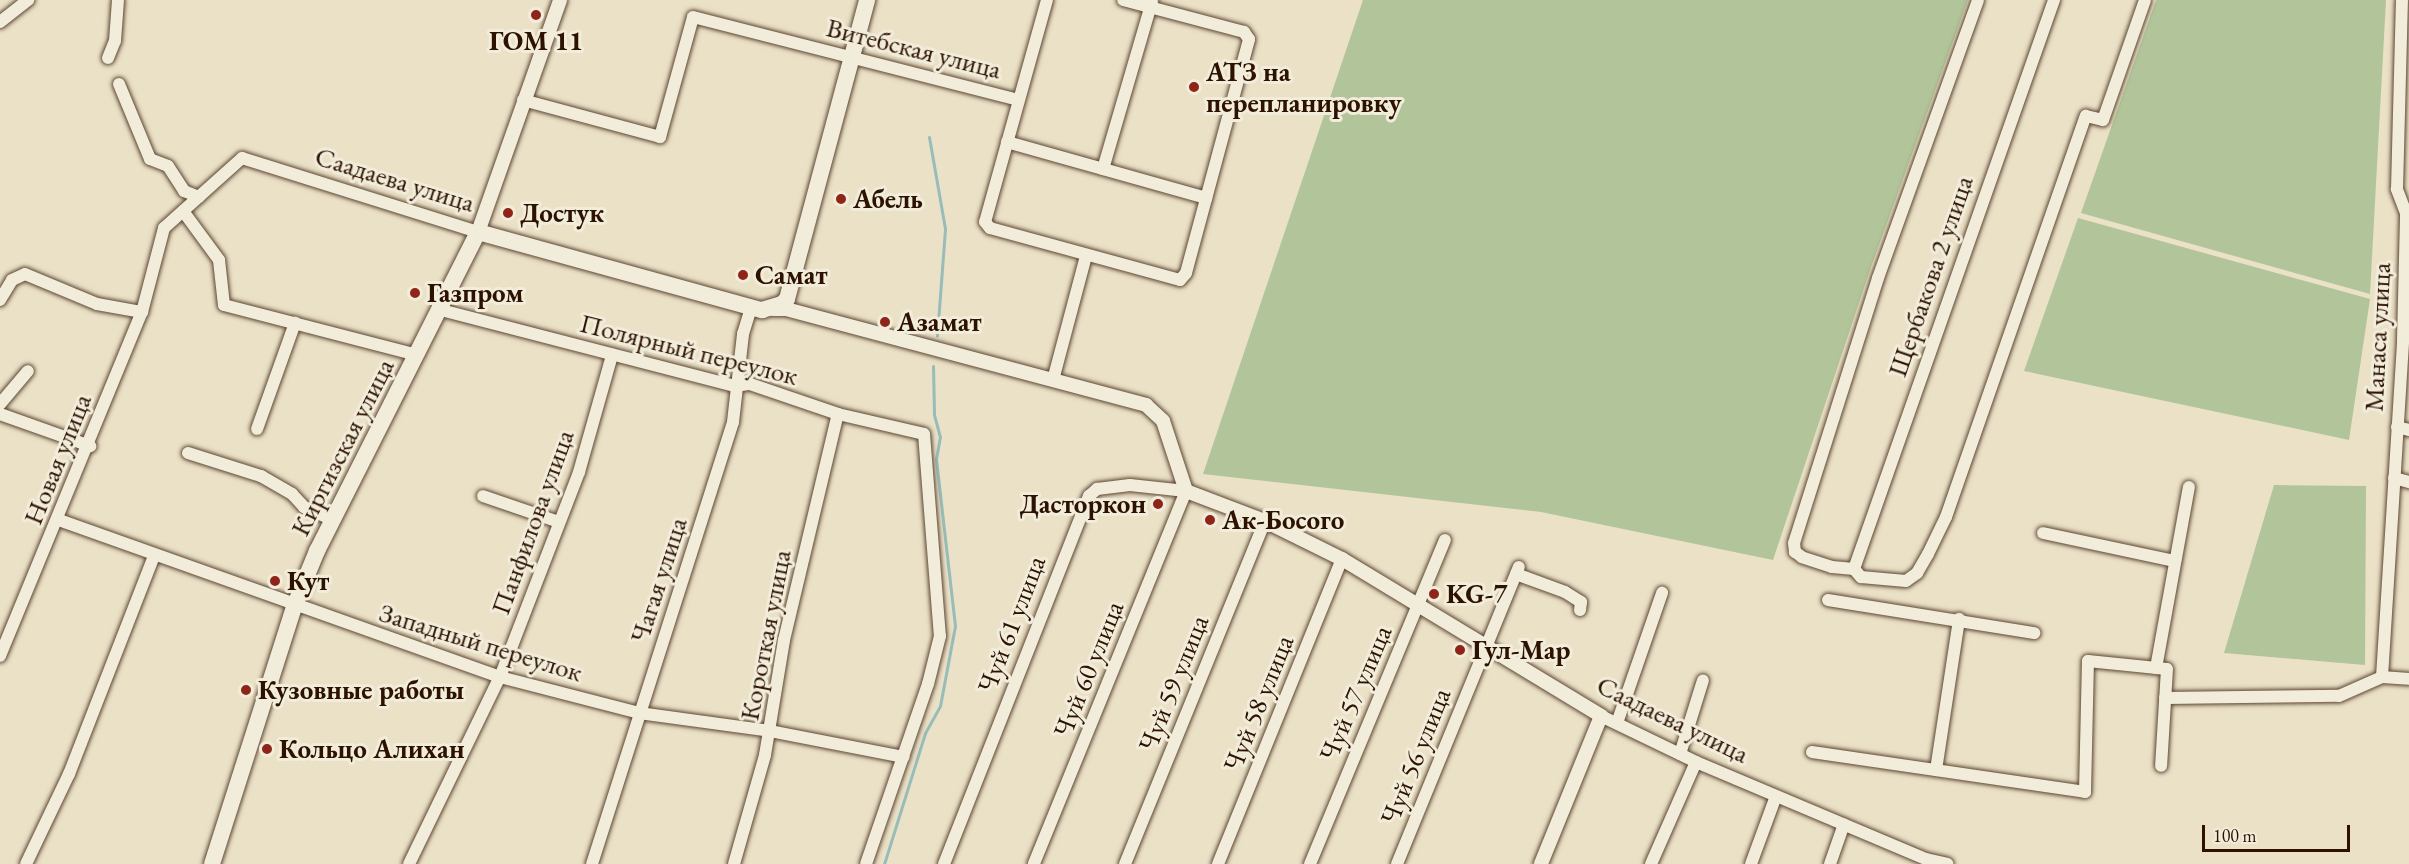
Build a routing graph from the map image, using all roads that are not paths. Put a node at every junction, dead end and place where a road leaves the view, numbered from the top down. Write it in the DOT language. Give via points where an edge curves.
graph roads {
  1 [pos="28,0"];
  2 [pos="118,0"];
  3 [pos="560,0"];
  4 [pos="867,0"];
  5 [pos="1047,0"];
  6 [pos="1123,0"];
  7 [pos="1978,0"];
  8 [pos="2054,0"];
  9 [pos="2145,0"];
  10 [pos="2402,0"];
  11 [pos="1151,3"];
  12 [pos="0,22"];
  13 [pos="851,57"];
  14 [pos="108,58"];
  15 [pos="119,84"];
  16 [pos="523,100"];
  17 [pos="1019,100"];
  18 [pos="1007,142"];
  19 [pos="1103,169"];
  20 [pos="198,197"];
  21 [pos="1206,198"];
  22 [pos="183,211"];
  23 [pos="2407,213"];
  24 [pos="164,228"];
  25 [pos="478,232"];
  26 [pos="1086,256"];
  27 [pos="0,300"];
  28 [pos="751,307"];
  29 [pos="773,309"];
  30 [pos="441,310"];
  31 [pos="142,312"];
  32 [pos="295,323"];
  33 [pos="2406,340"];
  34 [pos="418,355"];
  35 [pos="612,356"];
  36 [pos="28,371"];
  37 [pos="1053,380"];
  38 [pos="735,386"];
  39 [pos="0,404"];
  40 [pos="0,414"];
  41 [pos="838,414"];
  42 [pos="257,429"];
  43 [pos="2403,429"];
  44 [pos="90,446"];
  45 [pos="188,453"];
  46 [pos="2394,478"];
  47 [pos="2409,482"];
  48 [pos="2189,487"];
  49 [pos="1186,491"];
  50 [pos="483,496"];
  51 [pos="331,519"];
  52 [pos="59,520"];
  53 [pos="1265,521"];
  54 [pos="559,522"];
  55 [pos="2043,533"];
  56 [pos="1446,540"];
  57 [pos="154,556"];
  58 [pos="1342,559"];
  59 [pos="2175,561"];
  60 [pos="1854,569"];
  61 [pos="1662,592"];
  62 [pos="1828,600"];
  63 [pos="1419,603"];
  64 [pos="294,607"];
  65 [pos="1580,610"];
  66 [pos="1959,619"];
  67 [pos="2034,633"];
  68 [pos="1487,645"];
  69 [pos="0,656"];
  70 [pos="2156,668"];
  71 [pos="500,677"];
  72 [pos="2382,677"];
  73 [pos="2409,679"];
  74 [pos="1703,680"];
  75 [pos="2165,698"];
  76 [pos="639,713"];
  77 [pos="1601,716"];
  78 [pos="1617,723"];
  79 [pos="770,731"];
  80 [pos="1812,752"];
  81 [pos="1680,754"];
  82 [pos="904,757"];
  83 [pos="1696,762"];
  84 [pos="2161,766"];
  85 [pos="1936,770"];
  86 [pos="1776,796"];
  87 [pos="1844,824"];
  88 [pos="1925,862"];
  89 [pos="26,864"];
  90 [pos="212,864"];
  91 [pos="410,864"];
  92 [pos="592,864"];
  93 [pos="734,864"];
  94 [pos="866,864"];
  95 [pos="944,864"];
  96 [pos="1034,864"];
  97 [pos="1125,864"];
  98 [pos="1218,864"];
  99 [pos="1310,864"];
  100 [pos="1397,864"];
  101 [pos="1541,864"];
  102 [pos="1651,864"];
  103 [pos="1751,864"];
  104 [pos="1830,864"];
  105 [pos="1947,864"];
  1 -- 12 [label="street"];
  2 -- 14 [label="street" via="115,41"];
  3 -- 16 [label="street"];
  4 -- 13 [label="main road"];
  5 -- 17 [label="street"];
  6 -- 11 [label="street"];
  7 -- 60 [label="street" via="1878,278 1794,543 1795,552 1802,557"];
  8 -- 60 [label="street, Щербакова 2 улица"];
  9 -- 60 [label="street" via="2103,120 2086,116 1946,517 1928,554 1912,579 1906,581 1861,577"];
  10 -- 23 [label="street, Манаса улица" via="2397,189"];
  11 -- 19 [label="street"];
  11 -- 21 [label="street" via="1245,32 1249,39"];
  13 -- 16 [label="street, Витебская улица" via="693,17 660,137"];
  13 -- 17 [label="street, Витебская улица"];
  13 -- 29 [label="main road" via="787,299"];
  15 -- 20 [label="street" via="150,159 168,166 184,191"];
  16 -- 25 [label="street"];
  17 -- 18 [label="street"];
  18 -- 19 [label="street"];
  18 -- 26 [label="street" via="985,218 987,226"];
  19 -- 21 [label="street"];
  20 -- 22 [label="street, Саадаева улица"];
  20 -- 25 [label="street, Саадаева улица" via="242,158"];
  21 -- 26 [label="street" via="1186,273 1180,280"];
  22 -- 24 [label="street, Саадаева улица"];
  22 -- 32 [label="street" via="219,260 224,305"];
  23 -- 33 [label="street, Манаса улица"];
  24 -- 31 [label="street, Новая улица"];
  25 -- 28 [label="main road, Саадаева улица"];
  25 -- 30 [label="main road, Киргизская улица"];
  26 -- 37 [label="street"];
  27 -- 31 [label="street" via="12,280 25,274 97,304"];
  28 -- 29 [label="main road, Саадаева улица"];
  28 -- 38 [label="street, Чагая улица"];
  29 -- 37 [label="street, Саадаева улица" via="786,309"];
  30 -- 34 [label="main road, Киргизская улица"];
  30 -- 35 [label="street, Полярный переулок"];
  31 -- 44 [label="street, Новая улица"];
  32 -- 34 [label="street"];
  32 -- 42 [label="street"];
  33 -- 43 [label="street, Манаса улица"];
  34 -- 51 [label="main road, Киргизская улица"];
  35 -- 38 [label="street, Полярный переулок"];
  35 -- 54 [label="street, Панфилова улица" via="579,472"];
  36 -- 39 [label="street"];
  37 -- 49 [label="street, Саадаева улица" via="1146,405 1163,422"];
  38 -- 41 [label="street, Полярный переулок" via="750,384"];
  38 -- 76 [label="street, Чагая улица" via="733,422"];
  40 -- 44 [label="street"];
  41 -- 79 [label="street, Короткая улица" via="784,640"];
  41 -- 82 [label="street, Полярный переулок" via="924,434 940,636"];
  43 -- 46 [label="street, Манаса улица"];
  44 -- 52 [label="street, Новая улица"];
  45 -- 51 [label="street" via="261,476 292,494 304,507"];
  46 -- 47 [label="street"];
  46 -- 72 [label="street, Манаса улица"];
  48 -- 59 [label="street"];
  49 -- 53 [label="street, Саадаева улица"];
  49 -- 95 [label="street, Чуй 61 улица" via="1130,485 1097,489 1089,496"];
  49 -- 96 [label="street, Чуй 60 улица"];
  50 -- 54 [label="street"];
  51 -- 64 [label="main road, Киргизская улица"];
  52 -- 57 [label="street, Западный переулок"];
  52 -- 69 [label="street, Новая улица"];
  53 -- 58 [label="street, Саадаева улица"];
  53 -- 97 [label="street, Чуй 59 улица"];
  54 -- 71 [label="street, Панфилова улица"];
  55 -- 59 [label="street"];
  56 -- 63 [label="street, Чуй 57 улица"];
  57 -- 64 [label="street, Западный переулок"];
  57 -- 89 [label="street" via="69,774"];
  58 -- 63 [label="street, Саадаева улица"];
  58 -- 98 [label="street, Чуй 58 улица"];
  59 -- 70 [label="street"];
  61 -- 78 [label="street"];
  62 -- 66 [label="street"];
  63 -- 68 [label="street, Саадаева улица"];
  63 -- 99 [label="street, Чуй 57 улица"];
  64 -- 71 [label="street, Западный переулок"];
  64 -- 90 [label="main road, Киргизская улица"];
  65 -- 68 [label="street, Чуй 56 улица" via="1581,602 1518,571"];
  66 -- 67 [label="street"];
  66 -- 85 [label="street"];
  68 -- 77 [label="street, Саадаева улица"];
  68 -- 100 [label="street, Чуй 56 улица"];
  70 -- 75 [label="street" via="2167,669"];
  70 -- 85 [label="street" via="2088,661 2085,792"];
  71 -- 76 [label="street, Западный переулок"];
  71 -- 91 [label="street, Панфилова улица"];
  72 -- 73 [label="street"];
  72 -- 75 [label="street" via="2339,696"];
  74 -- 81 [label="street"];
  75 -- 84 [label="street"];
  76 -- 79 [label="street, Западный переулок"];
  76 -- 92 [label="street, Чагая улица"];
  77 -- 78 [label="street, Саадаева улица"];
  77 -- 101 [label="street"];
  78 -- 81 [label="street, Саадаева улица"];
  79 -- 82 [label="street, Западный переулок"];
  79 -- 93 [label="street, Короткая улица"];
  80 -- 85 [label="street"];
  81 -- 83 [label="street, Саадаева улица"];
  82 -- 94 [label="street"];
  83 -- 86 [label="street, Саадаева улица"];
  83 -- 102 [label="street"];
  86 -- 87 [label="street, Саадаева улица"];
  86 -- 103 [label="street"];
  87 -- 88 [label="street, Саадаева улица"];
  87 -- 104 [label="street"];
  88 -- 105 [label="street, Саадаева улица"];
}
